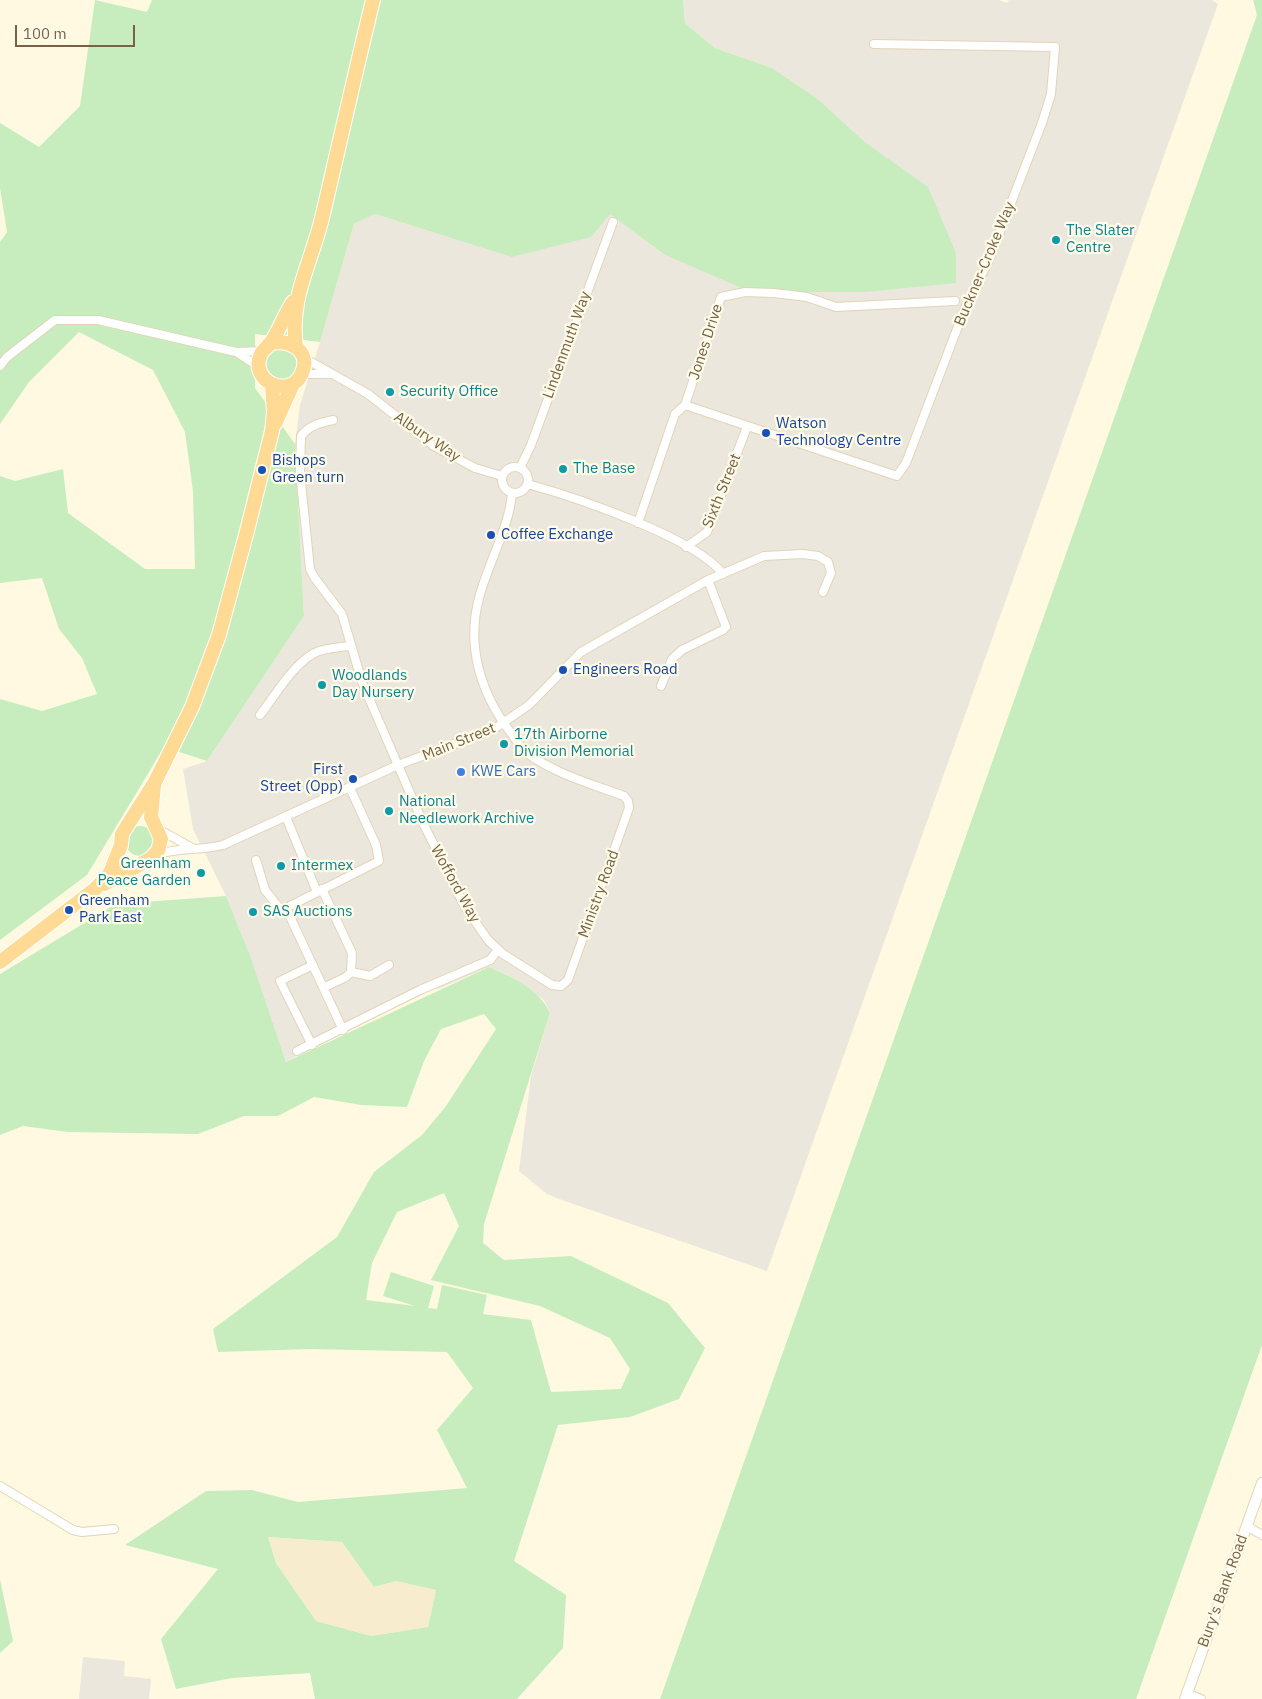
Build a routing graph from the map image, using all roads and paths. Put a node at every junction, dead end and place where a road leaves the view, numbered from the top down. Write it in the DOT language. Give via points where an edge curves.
graph roads {
  1 [pos="373,0"];
  2 [pos="874,44"];
  3 [pos="613,222"];
  4 [pos="296,298"];
  5 [pos="955,301"];
  6 [pos="266,348"];
  7 [pos="236,352"];
  8 [pos="299,352"];
  9 [pos="0,366"];
  10 [pos="259,367"];
  11 [pos="330,374"];
  12 [pos="297,379"];
  13 [pos="272,385"];
  14 [pos="685,405"];
  15 [pos="333,420"];
  16 [pos="747,427"];
  17 [pos="272,431"];
  18 [pos="520,468"];
  19 [pos="502,476"];
  20 [pos="528,484"];
  21 [pos="512,493"];
  22 [pos="638,523"];
  23 [pos="686,547"];
  24 [pos="722,574"];
  25 [pos="708,580"];
  26 [pos="823,592"];
  27 [pos="350,646"];
  28 [pos="661,686"];
  29 [pos="260,714"];
  30 [pos="503,724"];
  31 [pos="398,766"];
  32 [pos="155,782"];
  33 [pos="350,788"];
  34 [pos="286,817"];
  35 [pos="155,826"];
  36 [pos="125,829"];
  37 [pos="121,845"];
  38 [pos="195,850"];
  39 [pos="152,858"];
  40 [pos="256,860"];
  41 [pos="96,889"];
  42 [pos="319,891"];
  43 [pos="286,908"];
  44 [pos="498,950"];
  45 [pos="0,962"];
  46 [pos="313,965"];
  47 [pos="389,966"];
  48 [pos="351,972"];
  49 [pos="568,980"];
  50 [pos="325,987"];
  51 [pos="343,1030"];
  52 [pos="312,1045"];
  53 [pos="297,1052"];
  54 [pos="1262,1483"];
  55 [pos="0,1486"];
  56 [pos="1246,1526"];
  57 [pos="114,1529"];
  58 [pos="1262,1535"];
  59 [pos="1186,1696"];
  60 [pos="1201,1699"];
  1 -- 4 [label="highway" via="321,220"];
  2 -- 16 [label="street, Buckner-Croke Way" via="1055,47 1051,94 1042,124 989,260 965,308 906,463 897,476"];
  3 -- 18 [label="street, Lindenmuth Way"];
  4 -- 6 [label="highway"];
  4 -- 8 [label="highway" via="293,323"];
  5 -- 14 [label="street, Jones Drive" via="836,307 797,295 745,292 720,297"];
  6 -- 7 [label="street"];
  6 -- 8 [label="highway" via="282,342"];
  6 -- 10 [label="highway"];
  7 -- 9 [label="street" via="98,320 55,320"];
  7 -- 10 [label="street"];
  8 -- 11 [label="street, Albury Way"];
  8 -- 12 [label="highway" via="304,366"];
  10 -- 13 [label="highway" via="266,381"];
  11 -- 12 [label="street, Albury Way"];
  11 -- 19 [label="street, Albury Way" via="368,394 434,446 475,468"];
  12 -- 13 [label="highway" via="283,387"];
  12 -- 17 [label="highway"];
  13 -- 17 [label="highway"];
  14 -- 16 [label="street"];
  14 -- 22 [label="street, Jones Drive" via="675,414"];
  15 -- 27 [label="street, Wofford Way" via="318,423 301,436 300,473 310,569 342,614"];
  16 -- 23 [label="street, Sixth Street" via="707,532"];
  17 -- 32 [label="highway" via="219,635 192,707"];
  18 -- 19 [label="street" via="511,467"];
  18 -- 20 [label="street" via="528,476"];
  19 -- 21 [label="street" via="502,485"];
  20 -- 21 [label="street" via="523,491"];
  20 -- 22 [label="street"];
  21 -- 30 [label="street" via="480,595 474,634 475,656 482,681"];
  22 -- 23 [label="street"];
  23 -- 24 [label="street" via="712,562"];
  24 -- 25 [label="street, Main Street"];
  24 -- 26 [label="street, Main Street" via="764,556 818,556 828,562 831,573"];
  25 -- 28 [label="street" via="726,627 682,650 672,659"];
  25 -- 30 [label="street, Main Street" via="581,652 529,705"];
  27 -- 29 [label="street" via="318,651 310,656"];
  27 -- 31 [label="street, Wofford Way" via="373,711"];
  30 -- 31 [label="street, Main Street" via="470,740"];
  30 -- 49 [label="street, Ministry Road" via="525,752 538,761 624,796 628,801 629,808"];
  31 -- 33 [label="street, Main Street"];
  31 -- 44 [label="street, Wofford Way" via="456,891"];
  32 -- 35 [label="highway" via="150,808"];
  32 -- 36 [label="highway"];
  33 -- 34 [label="street, Main Street"];
  33 -- 42 [label="street" via="376,845 379,861"];
  34 -- 38 [label="street, Main Street" via="223,846"];
  34 -- 42 [label="street"];
  35 -- 36 [label="highway" via="135,821"];
  35 -- 38 [label="street"];
  35 -- 39 [label="highway" via="161,845"];
  36 -- 37 [label="highway"];
  37 -- 39 [label="highway" via="129,857 143,861"];
  37 -- 41 [label="highway" via="110,873"];
  38 -- 39 [label="street, Main Street" via="172,850"];
  39 -- 41 [label="highway"];
  40 -- 43 [label="street" via="265,890 282,910"];
  41 -- 45 [label="highway"];
  42 -- 43 [label="street"];
  42 -- 48 [label="street" via="352,953"];
  43 -- 46 [label="street"];
  44 -- 49 [label="street, Wofford Way" via="552,985 561,986"];
  44 -- 51 [label="street" via="490,960 420,990"];
  46 -- 50 [label="street"];
  46 -- 52 [label="street" via="280,981"];
  47 -- 48 [label="street" via="370,976"];
  48 -- 50 [label="street"];
  50 -- 51 [label="street"];
  51 -- 52 [label="street"];
  52 -- 53 [label="street"];
  54 -- 56 [label="street, Bury's Bank Road"];
  55 -- 57 [label="street" via="73,1530"];
  56 -- 58 [label="street"];
  56 -- 59 [label="street, Bury's Bank Road"];
  59 -- 60 [label="street"];
}
